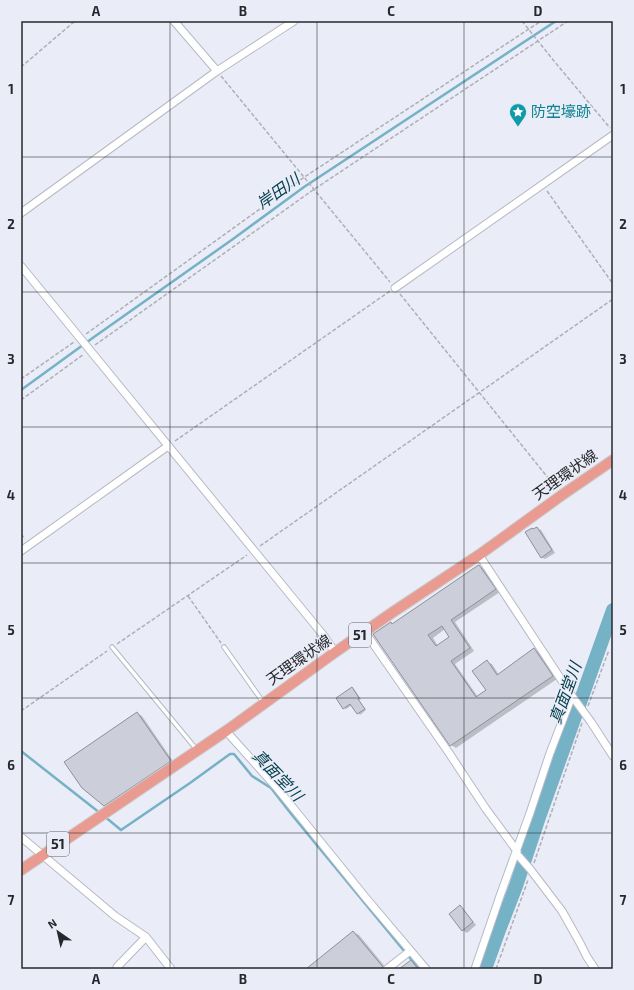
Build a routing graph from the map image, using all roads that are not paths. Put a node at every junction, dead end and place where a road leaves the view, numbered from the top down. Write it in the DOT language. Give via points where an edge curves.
graph roads {
  1 [pos="174,21"];
  2 [pos="294,21"];
  3 [pos="217,71"];
  4 [pos="613,135"];
  5 [pos="21,213"];
  6 [pos="21,266"];
  7 [pos="395,288"];
  8 [pos="168,446"];
  9 [pos="613,460"];
  10 [pos="21,551"];
  11 [pos="479,555"];
  12 [pos="365,632"];
  13 [pos="112,647"];
  14 [pos="224,647"];
  15 [pos="334,653"];
  16 [pos="573,698"];
  17 [pos="264,702"];
  18 [pos="226,731"];
  19 [pos="197,750"];
  20 [pos="613,756"];
  21 [pos="21,837"];
  22 [pos="517,854"];
  23 [pos="42,855"];
  24 [pos="21,870"];
  25 [pos="146,938"];
  26 [pos="410,951"];
  27 [pos="117,969"];
  28 [pos="172,969"];
  29 [pos="387,969"];
  30 [pos="426,969"];
  31 [pos="475,969"];
  32 [pos="595,969"];
  1 -- 3 [label="street"];
  2 -- 3 [label="street"];
  3 -- 5 [label="street"];
  4 -- 7 [label="street"];
  6 -- 8 [label="street"];
  8 -- 10 [label="street"];
  8 -- 15 [label="street" via="324,636"];
  9 -- 11 [label="main road, 天理環状線 / 51"];
  11 -- 12 [label="main road, 天理環状線 / 51"];
  11 -- 16 [label="street"];
  12 -- 15 [label="main road, 天理環状線 / 51"];
  12 -- 22 [label="street"];
  13 -- 19 [label="lane"];
  14 -- 17 [label="lane"];
  15 -- 17 [label="main road, 天理環状線 / 51"];
  16 -- 20 [label="street"];
  16 -- 22 [label="street" via="550,753"];
  17 -- 18 [label="main road, 天理環状線 / 51"];
  18 -- 19 [label="main road, 天理環状線 / 51"];
  18 -- 26 [label="street" via="277,788"];
  19 -- 23 [label="main road, 天理環状線 / 51"];
  21 -- 23 [label="street"];
  22 -- 31 [label="street"];
  22 -- 32 [label="street" via="562,912"];
  23 -- 24 [label="main road, 天理環状線 / 51"];
  23 -- 25 [label="street" via="115,916"];
  25 -- 27 [label="street"];
  25 -- 28 [label="street"];
  26 -- 29 [label="street"];
  26 -- 30 [label="street"];
}
